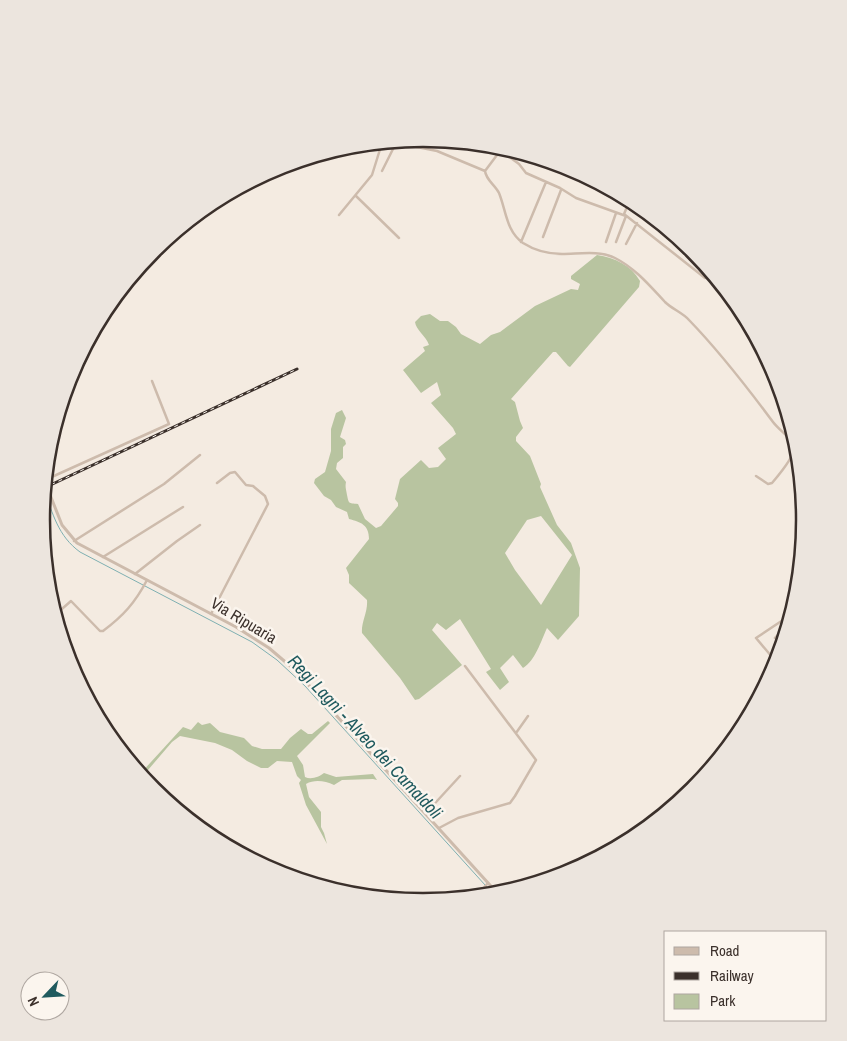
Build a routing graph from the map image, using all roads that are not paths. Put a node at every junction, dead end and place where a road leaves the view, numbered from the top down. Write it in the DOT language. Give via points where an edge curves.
graph roads {
  1 [pos="418,147"];
  2 [pos="393,148"];
  3 [pos="380,150"];
  4 [pos="497,154"];
  5 [pos="510,158"];
  6 [pos="382,170"];
  7 [pos="485,171"];
  8 [pos="546,182"];
  9 [pos="561,190"];
  10 [pos="356,196"];
  11 [pos="627,207"];
  12 [pos="616,213"];
  13 [pos="339,215"];
  14 [pos="626,216"];
  15 [pos="637,223"];
  16 [pos="542,237"];
  17 [pos="399,238"];
  18 [pos="521,242"];
  19 [pos="606,242"];
  20 [pos="616,242"];
  21 [pos="626,244"];
  22 [pos="705,278"];
  23 [pos="152,381"];
  24 [pos="788,439"];
  25 [pos="200,455"];
  26 [pos="791,455"];
  27 [pos="756,476"];
  28 [pos="53,478"];
  29 [pos="217,483"];
  30 [pos="51,496"];
  31 [pos="183,507"];
  32 [pos="200,525"];
  33 [pos="74,541"];
  34 [pos="103,558"];
  35 [pos="135,574"];
  36 [pos="146,581"];
  37 [pos="61,610"];
  38 [pos="211,614"];
  39 [pos="783,620"];
  40 [pos="779,634"];
  41 [pos="775,638"];
  42 [pos="771,656"];
  43 [pos="465,666"];
  44 [pos="528,716"];
  45 [pos="516,733"];
  46 [pos="460,776"];
  47 [pos="426,813"];
  48 [pos="439,828"];
  49 [pos="488,883"];
  50 [pos="493,888"];
  51 [pos="481,890"];
  1 -- 7 [label="street" via="437,151"];
  2 -- 6 [label="street"];
  3 -- 10 [label="street" via="372,174"];
  4 -- 7 [label="street"];
  5 -- 8 [label="street" via="526,173"];
  7 -- 18 [label="street" via="499,194 509,226"];
  8 -- 9 [label="street"];
  8 -- 18 [label="street"];
  9 -- 12 [label="street"];
  9 -- 16 [label="street"];
  10 -- 13 [label="street"];
  10 -- 17 [label="street"];
  11 -- 14 [label="street"];
  12 -- 14 [label="street"];
  12 -- 19 [label="street"];
  14 -- 15 [label="street"];
  14 -- 20 [label="street"];
  15 -- 21 [label="street"];
  15 -- 22 [label="street" via="654,240"];
  18 -- 24 [label="street" via="540,251 612,256 631,267 665,302 688,319"];
  23 -- 28 [label="street" via="170,424"];
  25 -- 33 [label="street" via="164,484"];
  26 -- 27 [label="street" via="772,484"];
  29 -- 38 [label="street" via="235,472 246,485 253,486 265,496 268,504"];
  30 -- 33 [label="street, Via Ripuaria" via="62,525"];
  31 -- 34 [label="street"];
  32 -- 35 [label="street"];
  33 -- 34 [label="street, Via Ripuaria"];
  34 -- 35 [label="street, Via Ripuaria"];
  35 -- 36 [label="street, Via Ripuaria"];
  36 -- 37 [label="street" via="124,614 103,631 71,601"];
  36 -- 38 [label="street, Via Ripuaria"];
  38 -- 47 [label="street, Via Ripuaria" via="252,636 296,671"];
  39 -- 42 [label="street" via="756,638"];
  40 -- 41 [label="street"];
  43 -- 45 [label="street"];
  44 -- 45 [label="street"];
  45 -- 48 [label="street" via="536,760 513,800 458,818"];
  46 -- 47 [label="street"];
  47 -- 48 [label="street, Via Ripuaria"];
  48 -- 49 [label="street, Via Ripuaria"];
  49 -- 50 [label="street, Via Ripuaria"];
  49 -- 51 [label="street"];
}
